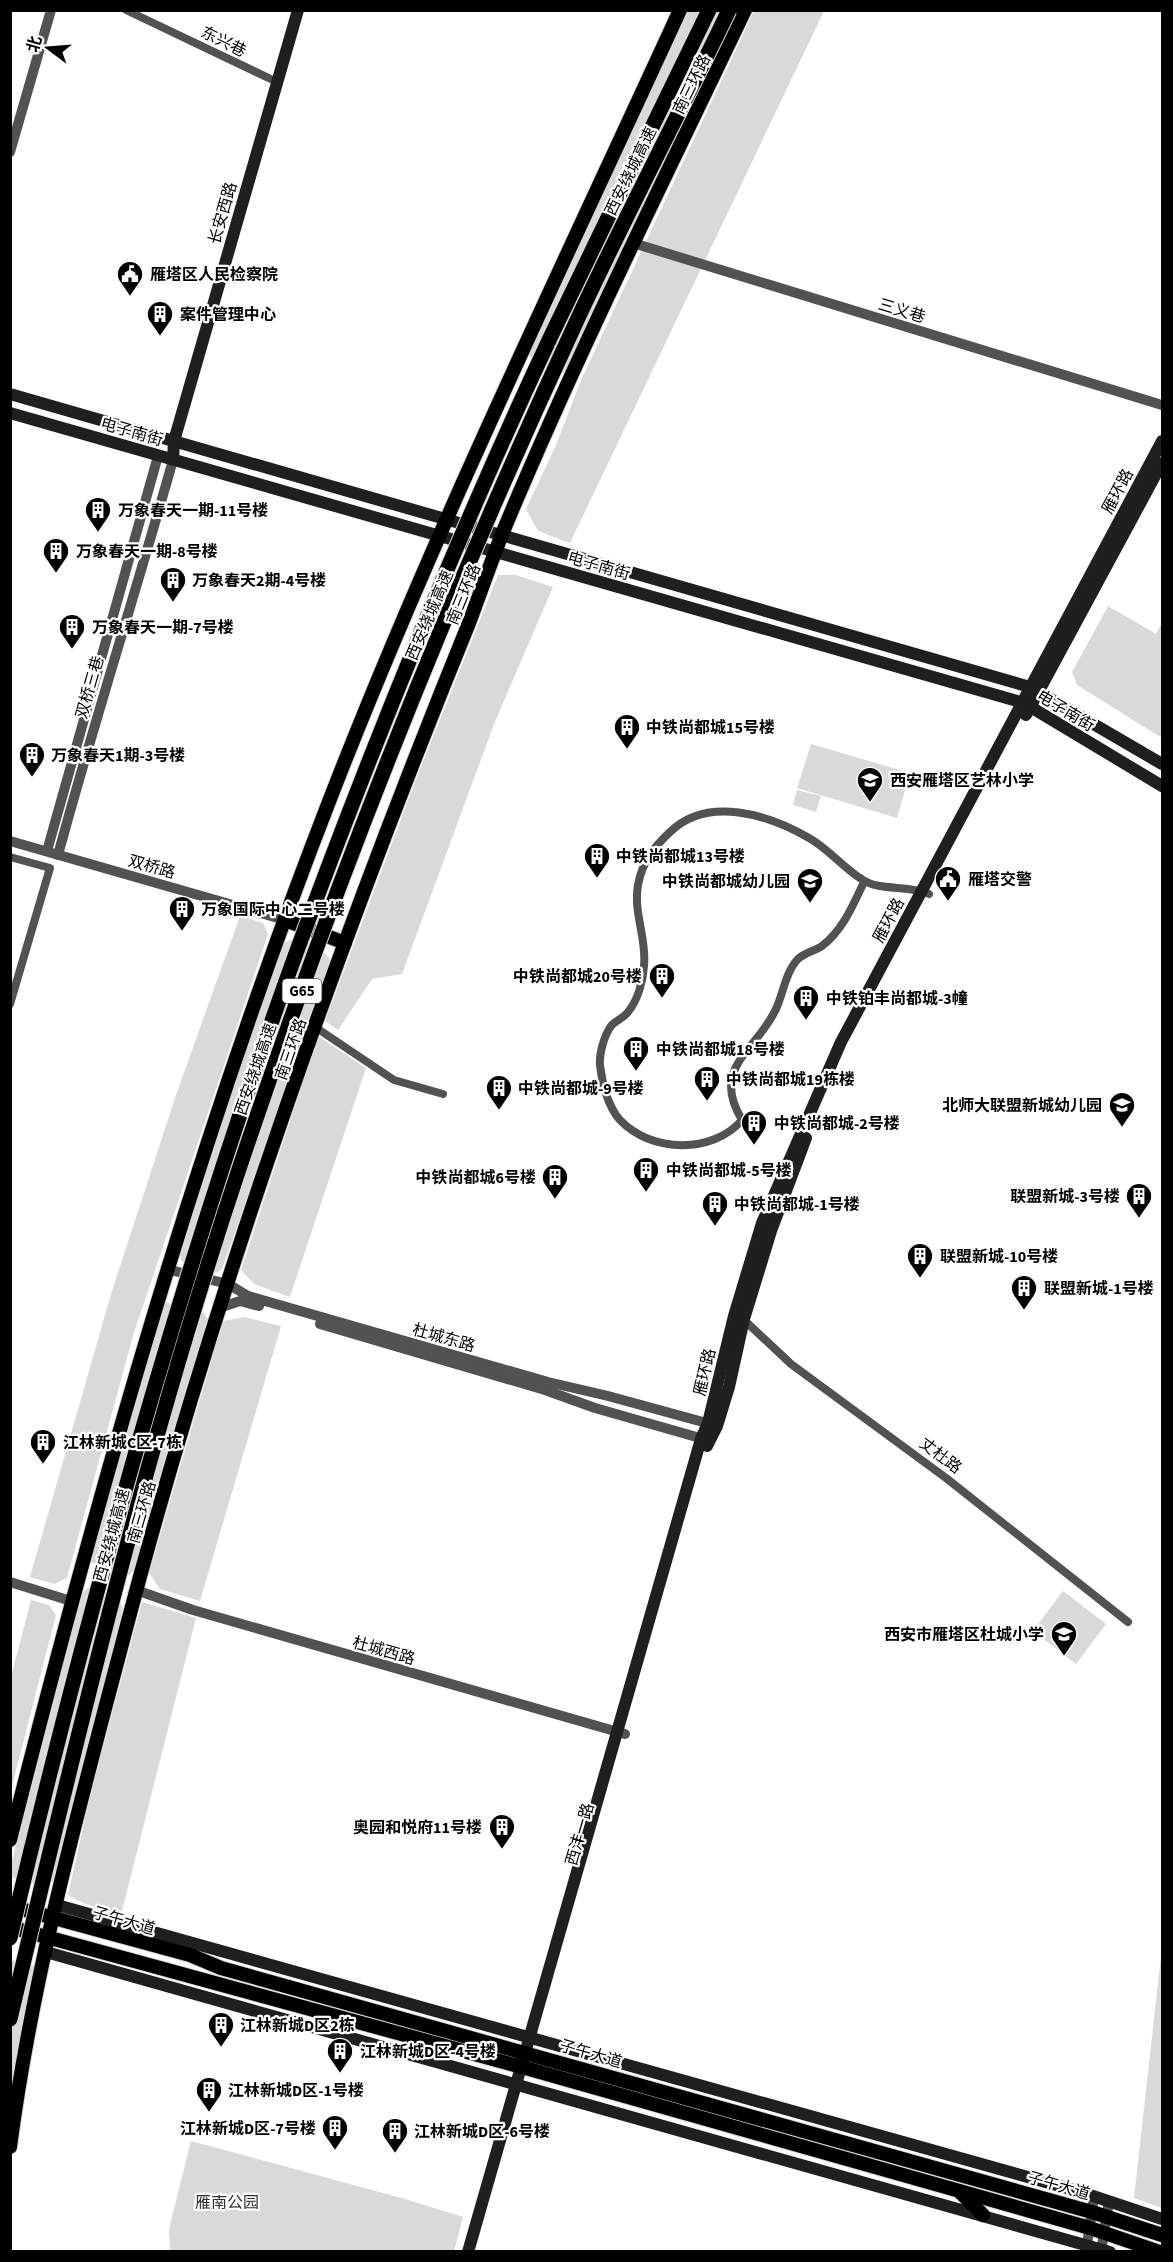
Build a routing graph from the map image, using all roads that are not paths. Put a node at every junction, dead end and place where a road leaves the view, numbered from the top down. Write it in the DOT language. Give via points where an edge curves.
graph roads {
  1 [pos="51,10"];
  2 [pos="126,10"];
  3 [pos="290,10"];
  4 [pos="298,10"];
  5 [pos="680,10"];
  6 [pos="710,10"];
  7 [pos="729,10"];
  8 [pos="745,10"];
  9 [pos="273,81"];
  10 [pos="10,152"];
  11 [pos="633,243"];
  12 [pos="10,394"];
  13 [pos="1162,405"];
  14 [pos="10,413"];
  15 [pos="171,440"];
  16 [pos="1162,441"];
  17 [pos="158,456"];
  18 [pos="173,460"];
  19 [pos="1162,463"];
  20 [pos="445,519"];
  21 [pos="438,535"];
  22 [pos="502,535"];
  23 [pos="497,553"];
  24 [pos="1035,689"];
  25 [pos="1027,705"];
  26 [pos="1162,764"];
  27 [pos="1162,786"];
  28 [pos="10,841"];
  29 [pos="52,853"];
  30 [pos="10,857"];
  31 [pos="864,882"];
  32 [pos="926,892"];
  33 [pos="285,920"];
  34 [pos="345,943"];
  35 [pos="10,1004"];
  36 [pos="315,1027"];
  37 [pos="443,1094"];
  38 [pos="166,1269"];
  39 [pos="228,1284"];
  40 [pos="219,1308"];
  41 [pos="739,1317"];
  42 [pos="713,1425"];
  43 [pos="705,1440"];
  44 [pos="10,1582"];
  45 [pos="136,1590"];
  46 [pos="70,1601"];
  47 [pos="1128,1622"];
  48 [pos="622,1733"];
  49 [pos="10,1840"];
  50 [pos="10,1906"];
  51 [pos="55,1911"];
  52 [pos="10,1927"];
  53 [pos="10,1938"];
  54 [pos="48,1945"];
  55 [pos="10,2019"];
  56 [pos="534,2037"];
  57 [pos="529,2053"];
  58 [pos="526,2068"];
  59 [pos="521,2084"];
  60 [pos="10,2147"];
  61 [pos="964,2175"];
  62 [pos="960,2191"];
  63 [pos="1094,2196"];
  64 [pos="1109,2201"];
  65 [pos="1092,2211"];
  66 [pos="983,2215"];
  67 [pos="1107,2216"];
  68 [pos="1162,2219"];
  69 [pos="1090,2228"];
  70 [pos="1104,2233"];
  71 [pos="1162,2235"];
  72 [pos="1087,2248"];
  73 [pos="1104,2251"];
  74 [pos="468,2252"];
  75 [pos="476,2252"];
  76 [pos="1160,2252"];
  1 -- 10 [label="street"];
  2 -- 9 [label="street, 东兴巷"];
  3 -- 9 [label="main road, 长安西路"];
  4 -- 9 [label="main road, 长安西路"];
  5 -- 20 [label="main road"];
  6 -- 53 [label="highway, 西安绕城高速 / G65, bridge" via="549,340 453,557 296,956 163,1353 71,1684"];
  7 -- 55 [label="highway, 西安绕城高速 / G65, bridge" via="573,328 523,440 382,776 311,965 236,1178 170,1389 71,1763"];
  8 -- 11 [label="main road, 南三环路"];
  9 -- 15 [label="main road, 长安西路"];
  11 -- 13 [label="street, 三义巷"];
  11 -- 22 [label="main road, 南三环路"];
  12 -- 15 [label="main road, 电子南街"];
  14 -- 17 [label="main road, 电子南街"];
  15 -- 17 [label="main road, 长安西路"];
  15 -- 18 [label="main road, 长安西路"];
  15 -- 20 [label="main road, 电子南街"];
  16 -- 24 [label="main road, 雁环路"];
  17 -- 18 [label="main road, 电子南街"];
  17 -- 29 [label="street, 双桥三巷"];
  18 -- 21 [label="main road, 电子南街"];
  18 -- 29 [label="street, 双桥三巷"];
  19 -- 24 [label="main road, 雁环路"];
  20 -- 21 [label="main road"];
  20 -- 22 [label="main road, 电子南街"];
  21 -- 23 [label="main road, 电子南街"];
  21 -- 33 [label="main road"];
  22 -- 23 [label="main road, 南三环路"];
  22 -- 24 [label="main road, 电子南街"];
  23 -- 25 [label="main road, 电子南街"];
  23 -- 34 [label="main road, 南三环路" via="402,787"];
  24 -- 25 [label="main road, 雁环路"];
  24 -- 26 [label="main road, 电子南街"];
  25 -- 27 [label="main road, 电子南街"];
  25 -- 32 [label="main road, 雁环路"];
  28 -- 29 [label="street, 双桥路"];
  29 -- 33 [label="street, 双桥路"];
  30 -- 35 [label="street" via="50,868"];
  31 -- 31 [label="street" via="811,839 773,821 734,811 696,815 674,828 651,851 638,884 636,907 645,963 642,985 628,1012 610,1026 602,1048 600,1065 611,1107 620,1120 633,1131 673,1145 716,1140 736,1128 742,1120 730,1092 735,1066 776,1009 797,960 821,947 842,926"];
  31 -- 32 [label="street"];
  32 -- 41 [label="main road, 雁环路" via="841,1042 775,1187"];
  33 -- 34 [label="main road"];
  33 -- 38 [label="main road"];
  34 -- 36 [label="main road, 南三环路"];
  36 -- 37 [label="street" via="394,1080"];
  36 -- 39 [label="main road, 南三环路"];
  38 -- 39 [label="street, 杜城东路"];
  38 -- 46 [label="main road"];
  39 -- 40 [label="main road, 南三环路"];
  39 -- 42 [label="street, 杜城东路" via="248,1296"];
  40 -- 43 [label="street, 杜城东路" via="240,1301"];
  40 -- 45 [label="main road, 南三环路"];
  41 -- 42 [label="main road, 雁环路"];
  41 -- 47 [label="street, 丈杜路" via="791,1364 946,1478"];
  42 -- 43 [label="main road, 雁环路"];
  43 -- 48 [label="main road, 西沣一路"];
  44 -- 46 [label="street"];
  45 -- 48 [label="street, 杜城西路" via="193,1610"];
  45 -- 51 [label="main road, 南三环路"];
  46 -- 49 [label="main road"];
  48 -- 56 [label="main road, 西沣一路"];
  50 -- 51 [label="main road, 子午大道"];
  51 -- 54 [label="main road, 南三环路"];
  51 -- 56 [label="main road"];
  51 -- 57 [label="main road, 子午大道" via="221,1968"];
  52 -- 54 [label="main road, 子午大道"];
  54 -- 58 [label="main road, 子午大道"];
  54 -- 59 [label="main road"];
  54 -- 60 [label="main road, 南三环路"];
  56 -- 57 [label="main road, 西沣一路"];
  56 -- 63 [label="main road"];
  57 -- 58 [label="main road, 西沣一路"];
  57 -- 61 [label="main road, 子午大道"];
  58 -- 59 [label="main road, 西沣一路"];
  58 -- 62 [label="main road, 子午大道"];
  59 -- 66 [label="main road"];
  59 -- 74 [label="main road, 西沣一路"];
  59 -- 75 [label="main road, 西沣一路"];
  61 -- 62 [label="main road"];
  61 -- 65 [label="main road, 子午大道"];
  62 -- 66 [label="main road"];
  62 -- 69 [label="main road, 子午大道"];
  63 -- 64 [label="main road"];
  63 -- 65 [label="street"];
  64 -- 67 [label="street"];
  64 -- 68 [label="main road"];
  65 -- 67 [label="main road, 子午大道"];
  65 -- 69 [label="street"];
  66 -- 72 [label="main road"];
  67 -- 70 [label="street"];
  67 -- 71 [label="main road, 子午大道"];
  69 -- 70 [label="main road, 子午大道"];
  69 -- 72 [label="street"];
  70 -- 73 [label="street"];
  70 -- 76 [label="main road, 子午大道"];
  72 -- 73 [label="main road"];
}
